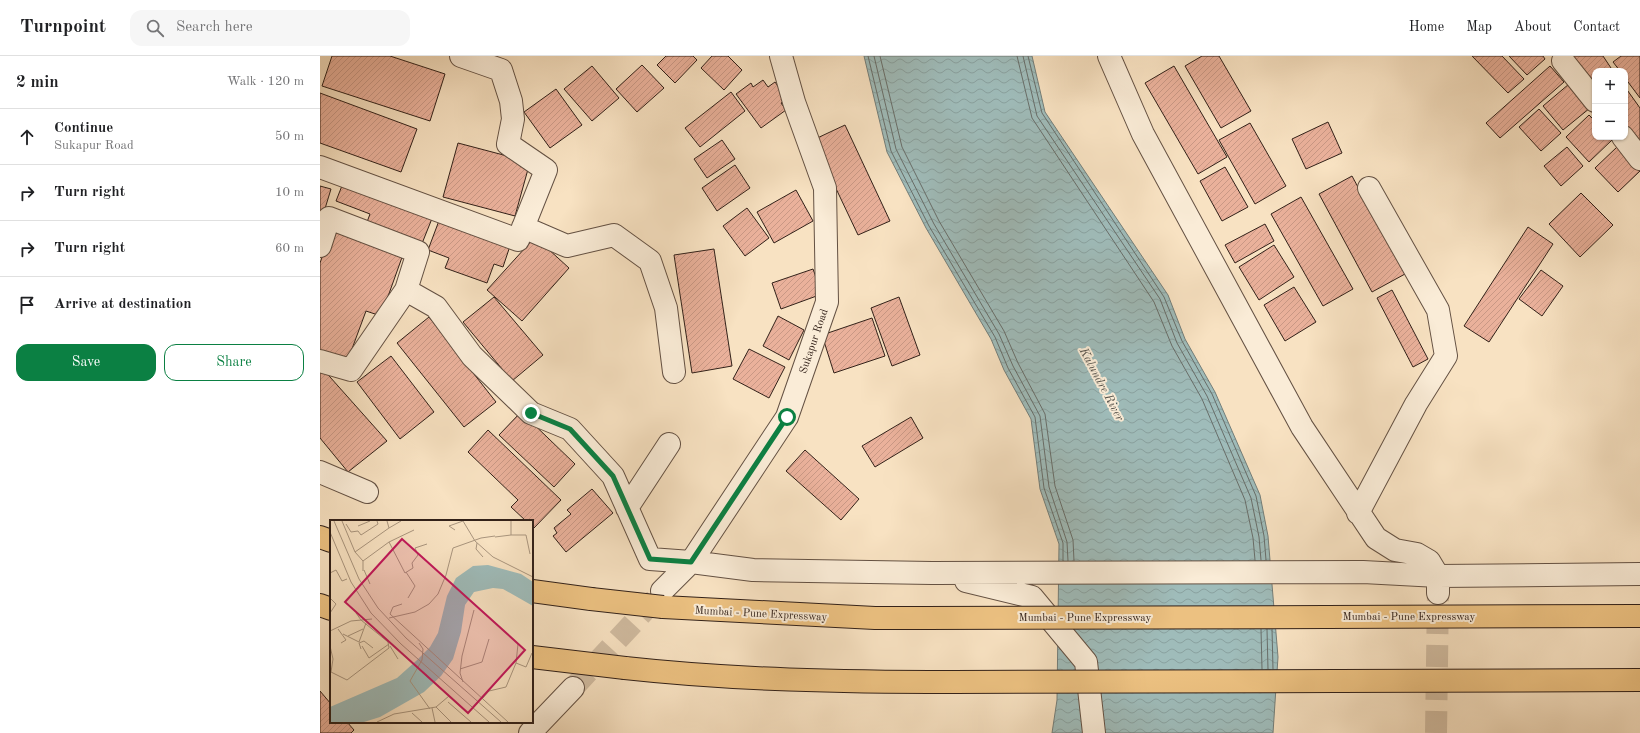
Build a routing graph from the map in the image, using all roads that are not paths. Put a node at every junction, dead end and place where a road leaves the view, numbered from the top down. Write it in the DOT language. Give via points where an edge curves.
graph roads {
  1 [pos="461,56"];
  2 [pos="781,56"];
  3 [pos="1109,56"];
  4 [pos="1563,61"];
  5 [pos="1592,98"];
  6 [pos="1625,140"];
  7 [pos="1640,158"];
  8 [pos="320,167"];
  9 [pos="1369,188"];
  10 [pos="523,227"];
  11 [pos="320,246"];
  12 [pos="406,290"];
  13 [pos="320,361"];
  14 [pos="674,372"];
  15 [pos="670,444"];
  16 [pos="320,472"];
  17 [pos="367,492"];
  18 [pos="627,508"];
  19 [pos="1358,513"];
  20 [pos="320,537"];
  21 [pos="330,541"];
  22 [pos="691,562"];
  23 [pos="932,573"];
  24 [pos="1640,574"];
  25 [pos="1438,585"];
  26 [pos="533,591"];
  27 [pos="663,599"];
  28 [pos="320,605"];
  29 [pos="330,609"];
  30 [pos="1640,616"];
  31 [pos="533,657"];
  32 [pos="1640,680"];
  33 [pos="573,688"];
  34 [pos="530,733"];
  35 [pos="1094,733"];
  1 -- 10 [label="street" via="501,70 513,119 508,144 546,170"];
  2 -- 22 [label="street, Sukapur Road" via="794,102 825,188 827,302 787,417"];
  3 -- 19 [label="street" via="1143,134 1302,427"];
  4 -- 5 [label="street"];
  6 -- 7 [label="street"];
  8 -- 10 [label="street" via="518,240"];
  9 -- 19 [label="street" via="1438,310 1446,356 1416,404"];
  10 -- 14 [label="street" via="567,246 614,235 650,262 666,308"];
  11 -- 12 [label="street" via="329,218 418,252"];
  12 -- 13 [label="street" via="351,370"];
  12 -- 18 [label="street" via="436,307 472,356 531,413 570,429 613,476"];
  15 -- 18 [label="street"];
  16 -- 17 [label="street"];
  18 -- 22 [label="street" via="650,559"];
  19 -- 25 [label="street" via="1376,538 1395,550 1417,554 1429,561"];
  20 -- 21 [label="highway"];
  22 -- 23 [label="street" via="752,570"];
  22 -- 27 [label="street, Sukapur Road"];
  23 -- 25 [label="street" via="1363,572"];
  23 -- 35 [label="street" via="1032,597 1086,662"];
  24 -- 25 [label="street"];
  26 -- 27 [label="highway, Mumbai - Pune Expressway, bridge" via="591,599"];
  27 -- 30 [label="highway, Mumbai - Pune Expressway, bridge" via="875,618"];
  28 -- 29 [label="highway"];
  31 -- 32 [label="highway, bridge" via="704,675 873,682"];
  33 -- 34 [label="street"];
}
